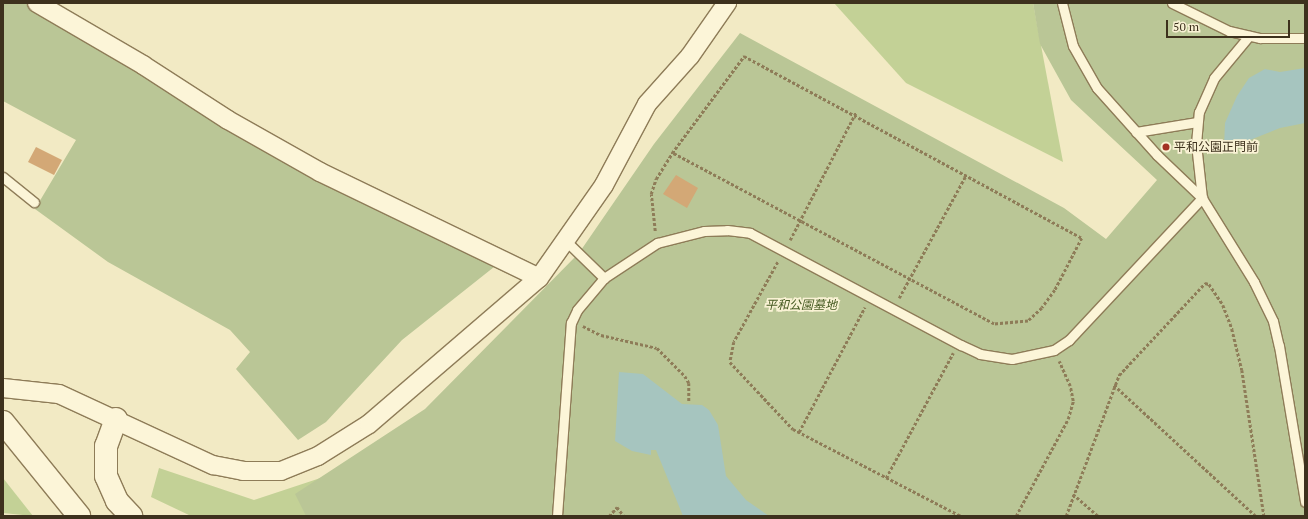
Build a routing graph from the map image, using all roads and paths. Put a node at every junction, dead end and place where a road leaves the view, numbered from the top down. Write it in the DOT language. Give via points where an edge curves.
graph roads {
  1 [pos="37,3"];
  2 [pos="727,3"];
  3 [pos="1062,3"];
  4 [pos="1172,3"];
  5 [pos="1249,36"];
  6 [pos="1305,38"];
  7 [pos="856,112"];
  8 [pos="1196,122"];
  9 [pos="1136,132"];
  10 [pos="672,153"];
  11 [pos="966,175"];
  12 [pos="3,177"];
  13 [pos="1202,198"];
  14 [pos="34,202"];
  15 [pos="800,221"];
  16 [pos="567,242"];
  17 [pos="657,243"];
  18 [pos="784,251"];
  19 [pos="539,278"];
  20 [pos="604,278"];
  21 [pos="909,279"];
  22 [pos="870,297"];
  23 [pos="893,309"];
  24 [pos="571,323"];
  25 [pos="958,343"];
  26 [pos="1054,350"];
  27 [pos="1114,386"];
  28 [pos="3,388"];
  29 [pos="689,402"];
  30 [pos="116,419"];
  31 [pos="3,422"];
  32 [pos="799,432"];
  33 [pos="886,478"];
  34 [pos="1073,494"];
  35 [pos="1305,502"];
  36 [pos="79,516"];
  37 [pos="131,516"];
  38 [pos="557,516"];
  39 [pos="609,516"];
  40 [pos="624,516"];
  41 [pos="961,516"];
  42 [pos="1016,516"];
  43 [pos="1066,516"];
  44 [pos="1098,516"];
  45 [pos="1256,516"];
  46 [pos="1264,516"];
  1 -- 19 [label="street" via="143,65 228,120 320,172"];
  2 -- 16 [label="street" via="690,56 647,104 604,185"];
  3 -- 9 [label="lane" via="1073,46 1082,65 1097,88"];
  4 -- 5 [label="lane" via="1204,21"];
  5 -- 6 [label="lane"];
  5 -- 8 [label="lane" via="1214,78"];
  7 -- 15 [label="path"];
  8 -- 9 [label="lane"];
  8 -- 13 [label="lane"];
  9 -- 13 [label="lane"];
  10 -- 11 [label="path" via="744,56"];
  10 -- 15 [label="path"];
  10 -- 17 [label="path" via="651,194 651,213"];
  11 -- 21 [label="path"];
  11 -- 21 [label="path" via="1082,238 1056,290 1028,321 994,324"];
  12 -- 14 [label="lane"];
  13 -- 26 [label="lane" via="1100,309 1069,340"];
  13 -- 35 [label="lane" via="1229,237 1273,321 1288,392"];
  15 -- 18 [label="path"];
  15 -- 21 [label="path"];
  16 -- 19 [label="street"];
  16 -- 20 [label="lane"];
  17 -- 18 [label="lane" via="704,231 728,230 750,233"];
  17 -- 20 [label="lane"];
  18 -- 22 [label="lane"];
  18 -- 32 [label="path" via="734,342 730,362 781,419"];
  19 -- 30 [label="street" via="369,424 318,456 281,471 243,471 213,466"];
  20 -- 24 [label="lane" via="577,310"];
  21 -- 23 [label="path"];
  22 -- 23 [label="lane"];
  22 -- 32 [label="path"];
  23 -- 25 [label="lane"];
  24 -- 29 [label="path" via="602,335 657,348 685,376 689,383"];
  24 -- 38 [label="lane"];
  25 -- 26 [label="lane" via="998,358 1031,357"];
  25 -- 33 [label="path"];
  26 -- 42 [label="path" via="1070,386 1073,401 1068,419"];
  27 -- 34 [label="path"];
  27 -- 45 [label="path"];
  27 -- 46 [label="path" via="1119,376 1205,283 1209,284 1223,305 1242,370"];
  28 -- 30 [label="street" via="59,394"];
  30 -- 37 [label="street" via="106,446 106,476 117,501"];
  31 -- 36 [label="street"];
  32 -- 33 [label="path"];
  33 -- 41 [label="path"];
  34 -- 43 [label="path"];
  34 -- 44 [label="path"];
  39 -- 40 [label="path" via="617,507"];
}
